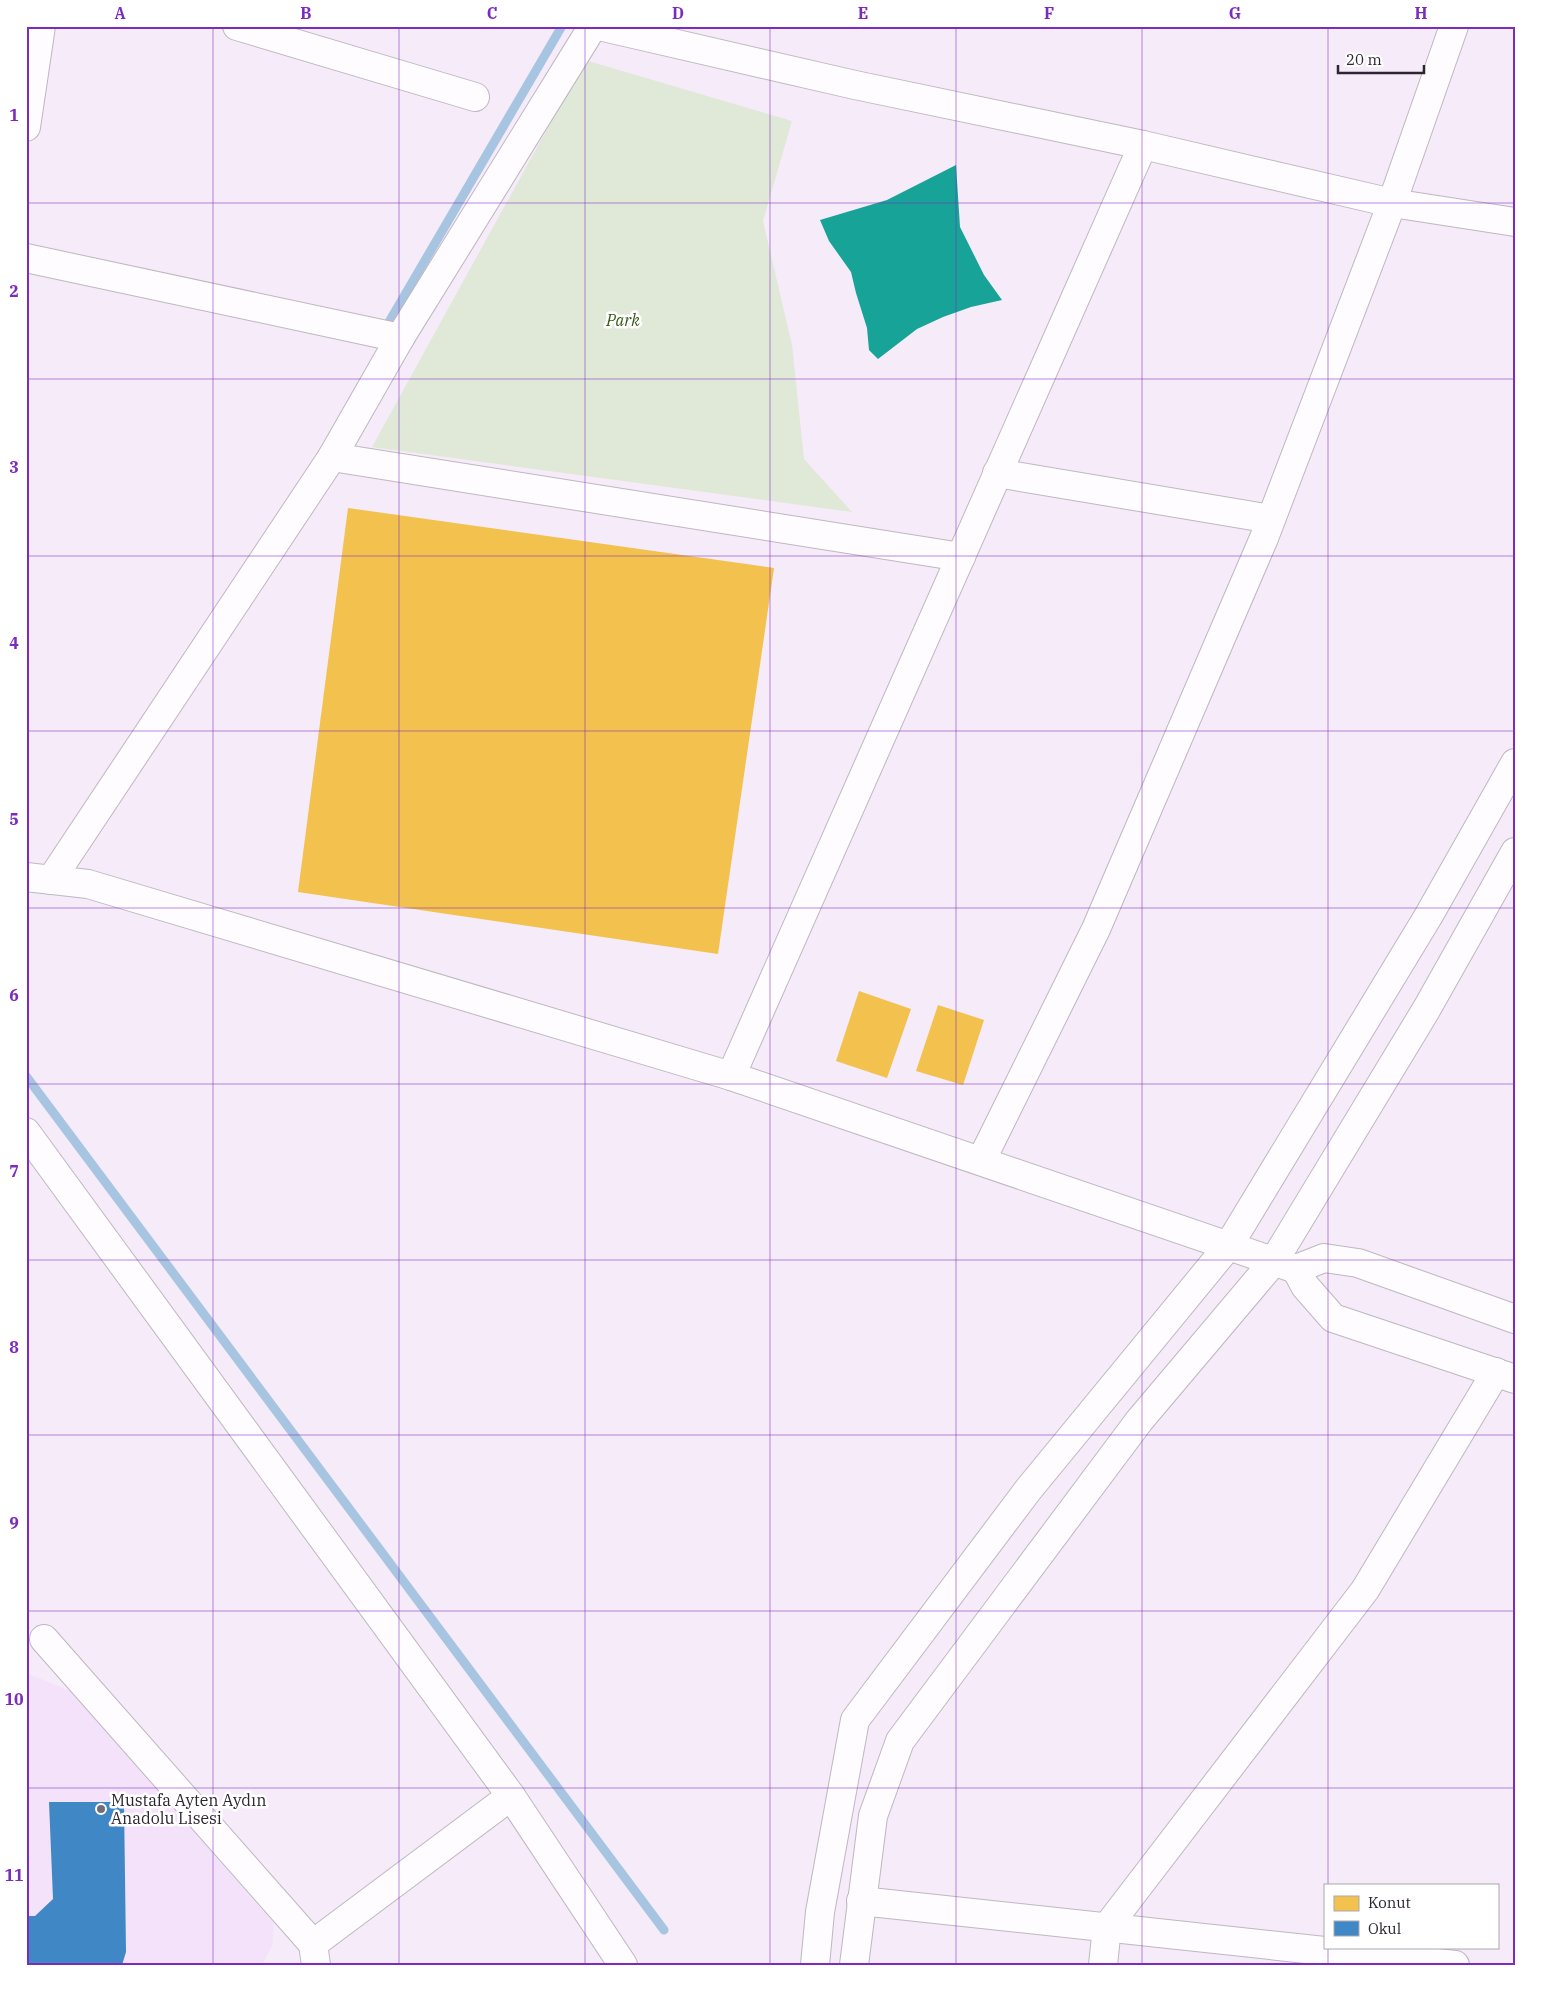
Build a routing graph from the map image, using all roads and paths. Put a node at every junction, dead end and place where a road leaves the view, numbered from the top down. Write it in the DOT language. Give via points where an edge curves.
graph roads {
  1 [pos="41,26"];
  2 [pos="237,26"];
  3 [pos="593,26"];
  4 [pos="599,26"];
  5 [pos="1454,26"];
  6 [pos="475,97"];
  7 [pos="26,128"];
  8 [pos="1143,145"];
  9 [pos="1392,203"];
  10 [pos="1515,222"];
  11 [pos="26,258"];
  12 [pos="400,338"];
  13 [pos="332,457"];
  14 [pos="997,473"];
  15 [pos="1271,519"];
  16 [pos="961,557"];
  17 [pos="1515,764"];
  18 [pos="1515,852"];
  19 [pos="39,878"];
  20 [pos="731,1076"];
  21 [pos="26,1132"];
  22 [pos="981,1161"];
  23 [pos="1229,1245"];
  24 [pos="1285,1265"];
  25 [pos="1515,1319"];
  26 [pos="1505,1376"];
  27 [pos="44,1639"];
  28 [pos="511,1796"];
  29 [pos="861,1901"];
  30 [pos="1107,1927"];
  31 [pos="314,1954"];
  32 [pos="1350,1959"];
  33 [pos="623,1965"];
  34 [pos="815,1965"];
  35 [pos="854,1965"];
  36 [pos="1103,1965"];
  37 [pos="1455,1965"];
  1 -- 7 [label="street"];
  2 -- 6 [label="street"];
  3 -- 12 [label="street"];
  4 -- 8 [label="street" via="855,85"];
  5 -- 9 [label="street"];
  8 -- 9 [label="street"];
  8 -- 14 [label="street"];
  9 -- 10 [label="street"];
  9 -- 15 [label="street"];
  11 -- 12 [label="street"];
  12 -- 13 [label="street"];
  13 -- 16 [label="street"];
  13 -- 19 [label="street"];
  14 -- 15 [label="street"];
  14 -- 16 [label="street"];
  15 -- 22 [label="street" via="1096,929"];
  16 -- 20 [label="street"];
  17 -- 23 [label="street" via="1429,915"];
  18 -- 24 [label="street"];
  19 -- 20 [label="street" via="88,884"];
  20 -- 22 [label="street"];
  21 -- 28 [label="street"];
  22 -- 23 [label="street"];
  23 -- 24 [label="street"];
  23 -- 34 [label="street" via="1028,1490 855,1720 820,1912"];
  24 -- 25 [label="street" via="1324,1258 1358,1263"];
  24 -- 26 [label="street" via="1333,1318"];
  24 -- 29 [label="street" via="1139,1421 900,1741 873,1816"];
  26 -- 30 [label="street" via="1365,1590"];
  27 -- 31 [label="street"];
  28 -- 31 [label="street"];
  28 -- 33 [label="street"];
  29 -- 30 [label="street"];
  29 -- 35 [label="street"];
  30 -- 32 [label="street"];
  30 -- 36 [label="street"];
  32 -- 37 [label="street"];
}
